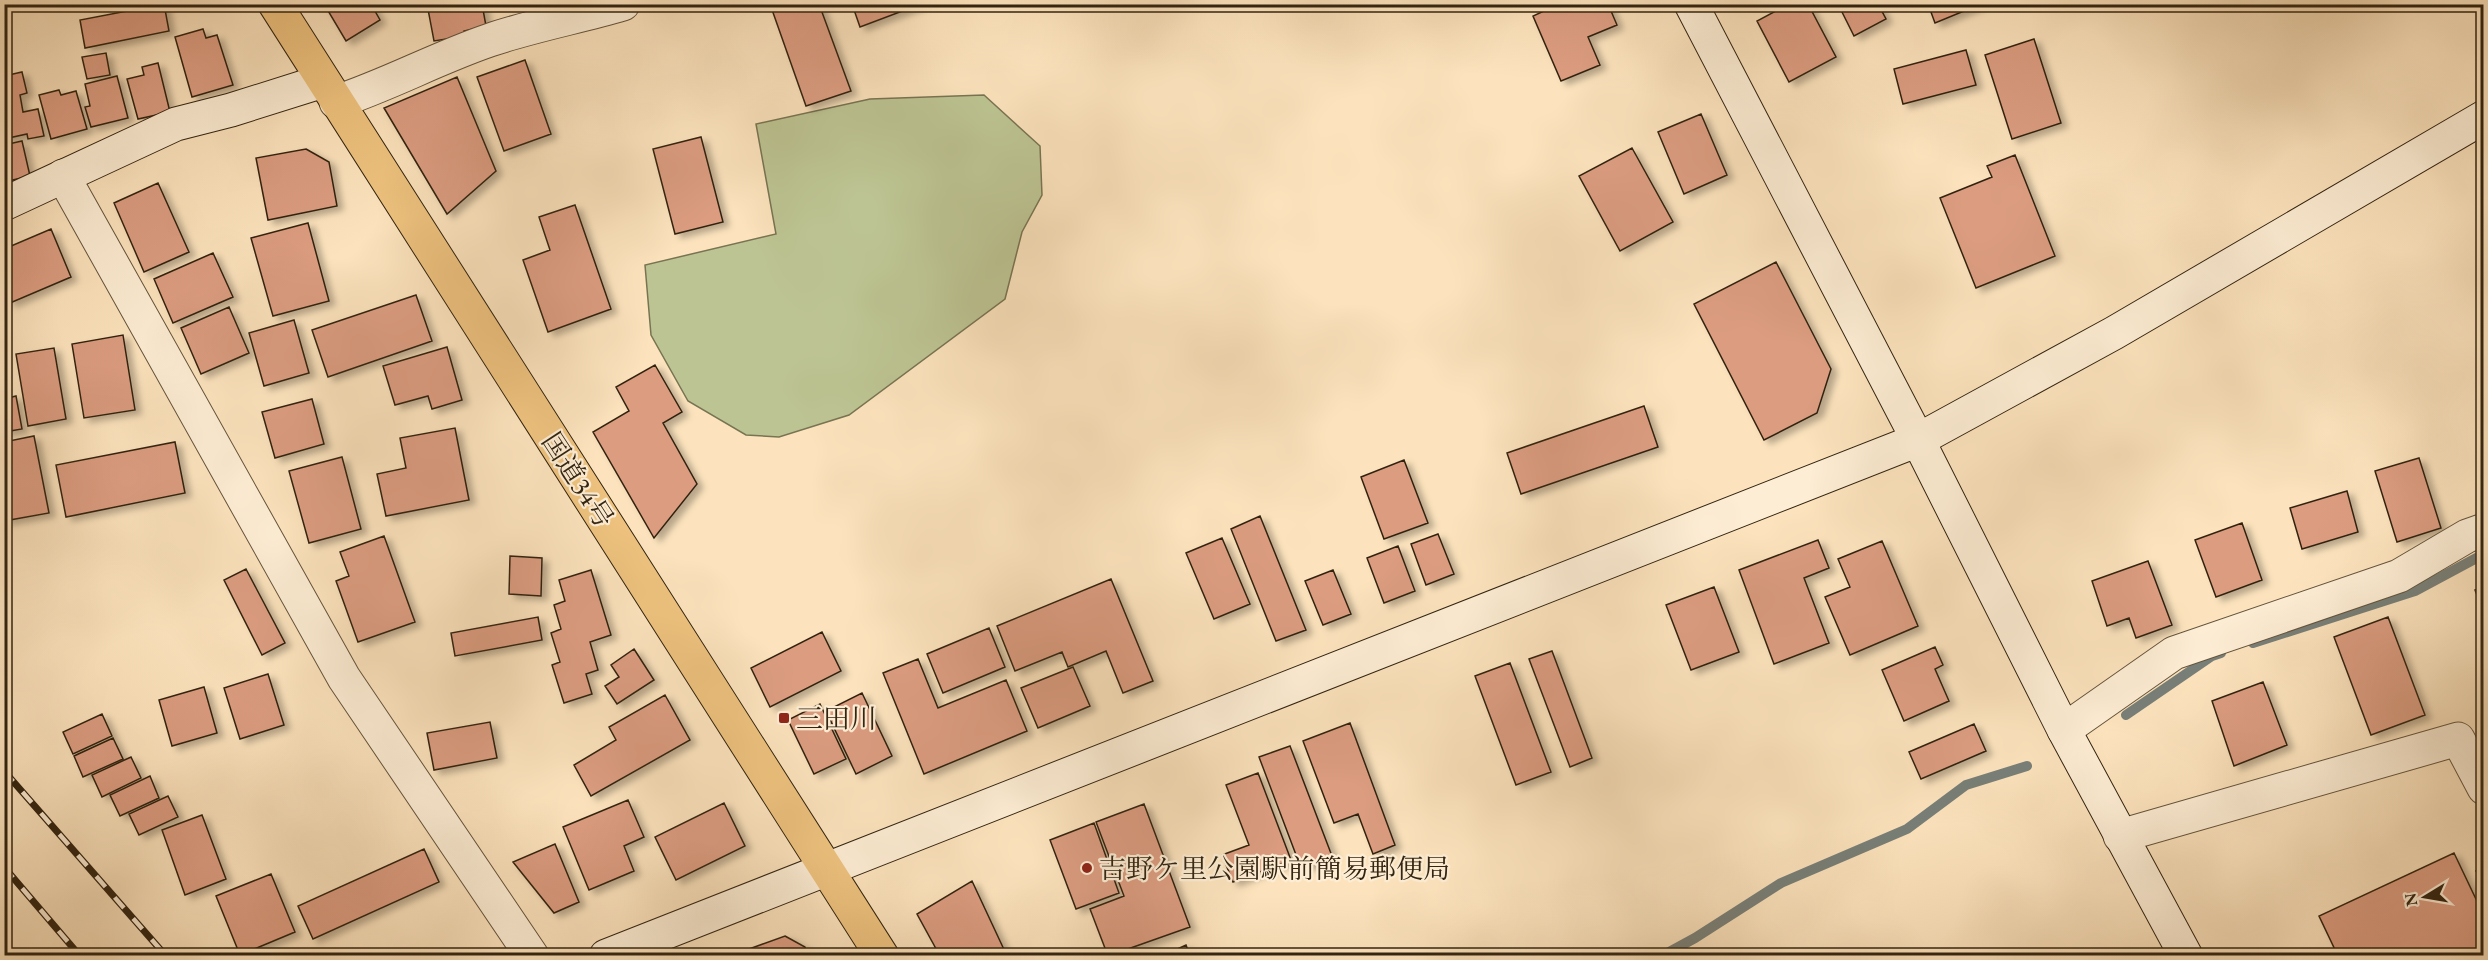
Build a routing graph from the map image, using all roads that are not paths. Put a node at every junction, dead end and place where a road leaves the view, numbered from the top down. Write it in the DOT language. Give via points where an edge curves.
graph roads {
  1 [pos="275,4"];
  2 [pos="1690,4"];
  3 [pos="602,7"];
  4 [pos="329,91"];
  5 [pos="2484,117"];
  6 [pos="63,176"];
  7 [pos="4,204"];
  8 [pos="1918,440"];
  9 [pos="2484,530"];
  10 [pos="2064,730"];
  11 [pos="2484,788"];
  12 [pos="2120,836"];
  13 [pos="828,870"];
  14 [pos="532,956"];
  15 [pos="606,956"];
  16 [pos="882,956"];
  17 [pos="2186,956"];
  1 -- 4 [label="highway, 国道34号"];
  2 -- 8 [label="street"];
  3 -- 4 [label="street" via="487,41 369,91"];
  4 -- 6 [label="street" via="176,124"];
  4 -- 13 [label="highway, 国道34号"];
  5 -- 8 [label="street" via="2114,333"];
  6 -- 7 [label="street"];
  6 -- 14 [label="street" via="344,678"];
  8 -- 10 [label="street"];
  8 -- 13 [label="street"];
  9 -- 10 [label="street" via="2399,576 2174,653"];
  10 -- 12 [label="street"];
  11 -- 12 [label="street" via="2458,739"];
  12 -- 17 [label="street"];
  13 -- 15 [label="street"];
  13 -- 16 [label="highway, 国道34号"];
}
